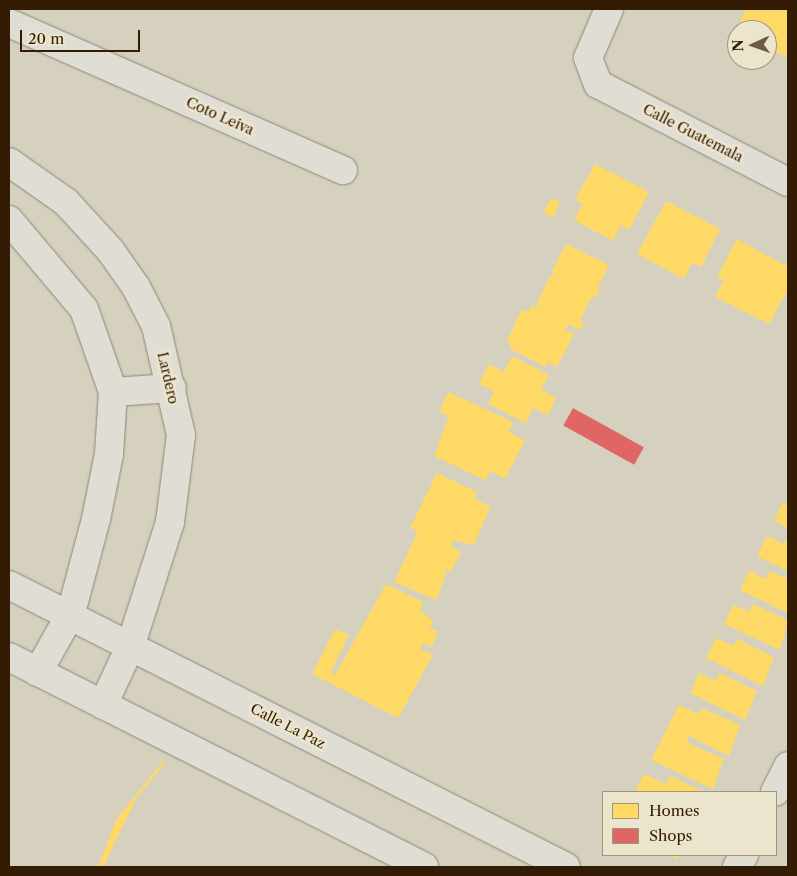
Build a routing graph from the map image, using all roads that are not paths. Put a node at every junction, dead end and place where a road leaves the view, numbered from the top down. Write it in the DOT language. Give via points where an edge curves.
graph roads {
  1 [pos="609,9"];
  2 [pos="9,23"];
  3 [pos="9,162"];
  4 [pos="343,170"];
  5 [pos="788,182"];
  6 [pos="9,220"];
  7 [pos="172,388"];
  8 [pos="113,392"];
  9 [pos="9,585"];
  10 [pos="71,613"];
  11 [pos="130,647"];
  12 [pos="9,657"];
  13 [pos="38,672"];
  14 [pos="103,705"];
  15 [pos="788,766"];
  16 [pos="776,791"];
  17 [pos="743,856"];
  18 [pos="424,867"];
  19 [pos="566,867"];
  20 [pos="737,867"];
  1 -- 5 [label="street, Calle Guatemala" via="588,58 598,84"];
  2 -- 4 [label="street, Coto Leiva"];
  3 -- 7 [label="street, Lardero" via="66,202 110,250 156,326"];
  6 -- 8 [label="street" via="84,309"];
  7 -- 8 [label="street"];
  7 -- 11 [label="street, Lardero" via="181,435 178,482"];
  8 -- 10 [label="street" via="109,454"];
  9 -- 10 [label="street, Calle La Paz"];
  10 -- 11 [label="street, Calle La Paz"];
  10 -- 13 [label="street"];
  11 -- 14 [label="street, Lardero"];
  11 -- 19 [label="street, Calle La Paz"];
  12 -- 13 [label="street"];
  13 -- 14 [label="street"];
  14 -- 18 [label="street"];
  15 -- 16 [label="street"];
  17 -- 20 [label="street"];
}
